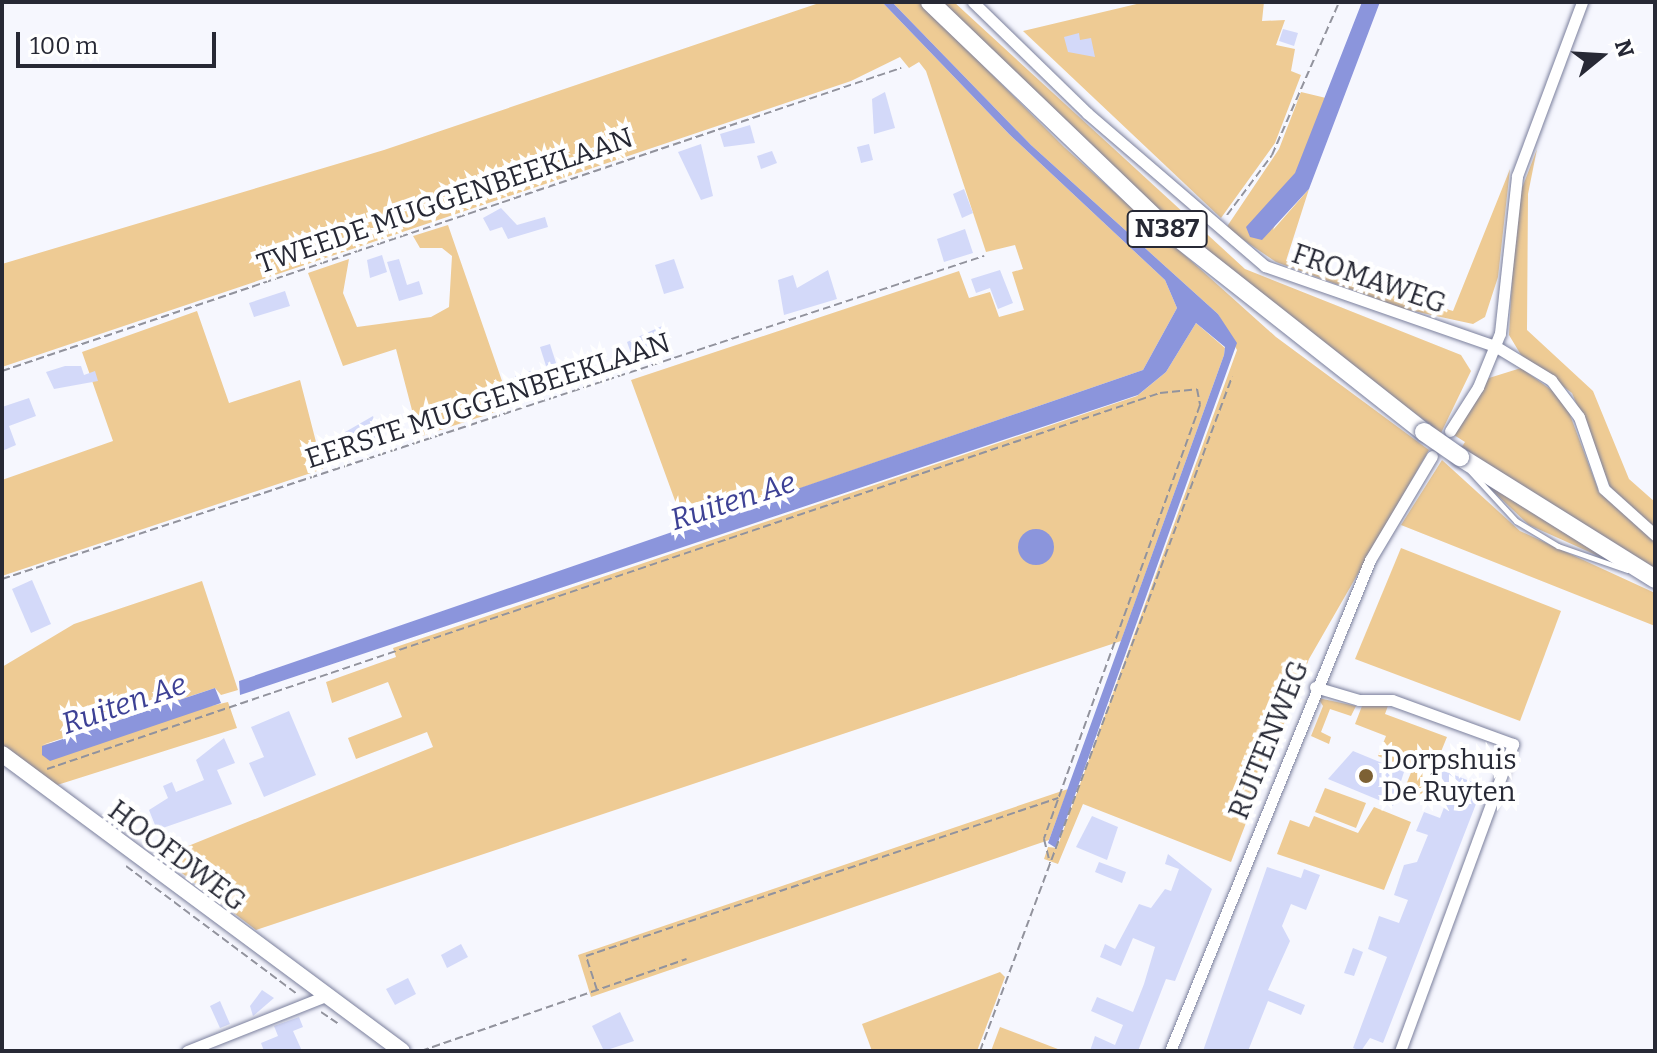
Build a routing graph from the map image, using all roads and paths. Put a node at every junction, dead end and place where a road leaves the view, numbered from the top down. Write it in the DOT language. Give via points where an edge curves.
graph roads {
  1 [pos="930,2"];
  2 [pos="973,2"];
  3 [pos="1582,2"];
  4 [pos="1338,5"];
  5 [pos="901,68"];
  6 [pos="1217,227"];
  7 [pos="984,256"];
  8 [pos="1495,346"];
  9 [pos="2,371"];
  10 [pos="1232,377"];
  11 [pos="1450,431"];
  12 [pos="1432,456"];
  13 [pos="1655,535"];
  14 [pos="1653,577"];
  15 [pos="2,579"];
  16 [pos="1315,687"];
  17 [pos="2,754"];
  18 [pos="28,775"];
  19 [pos="1059,797"];
  20 [pos="113,856"];
  21 [pos="1050,863"];
  22 [pos="687,959"];
  23 [pos="597,990"];
  24 [pos="315,999"];
  25 [pos="342,1026"];
  26 [pos="187,1051"];
  27 [pos="402,1051"];
  28 [pos="421,1051"];
  29 [pos="980,1051"];
  30 [pos="1170,1051"];
  31 [pos="1400,1051"];
  1 -- 14 [label="highway, N387, bridge" via="1168,230 1424,432"];
  2 -- 6 [label="street, FROMAWEG"];
  3 -- 8 [label="street" via="1517,176"];
  4 -- 6 [label="path" via="1272,155"];
  5 -- 9 [label="path, TWEEDE MUGGENBEEKLAAN"];
  6 -- 8 [label="street, FROMAWEG" via="1288,279"];
  7 -- 15 [label="path, EERSTE MUGGENBEEKLAAN"];
  8 -- 11 [label="street"];
  8 -- 13 [label="street, FROMAWEG" via="1568,396 1604,489"];
  10 -- 21 [label="path"];
  12 -- 16 [label="street, RUITENWEG" via="1380,539"];
  16 -- 30 [label="street, RUITENWEG"];
  16 -- 31 [label="street" via="1354,700 1392,700 1513,744"];
  17 -- 18 [label="main road, HOOFDWEG"];
  18 -- 19 [label="path" via="1145,398 1197,389 1200,405"];
  18 -- 24 [label="main road, HOOFDWEG"];
  19 -- 21 [label="path" via="1044,839"];
  19 -- 23 [label="path" via="586,956"];
  20 -- 24 [label="path"];
  21 -- 29 [label="path"];
  22 -- 23 [label="path"];
  23 -- 28 [label="path"];
  24 -- 25 [label="path"];
  24 -- 26 [label="street"];
  24 -- 27 [label="main road, HOOFDWEG"];
}
